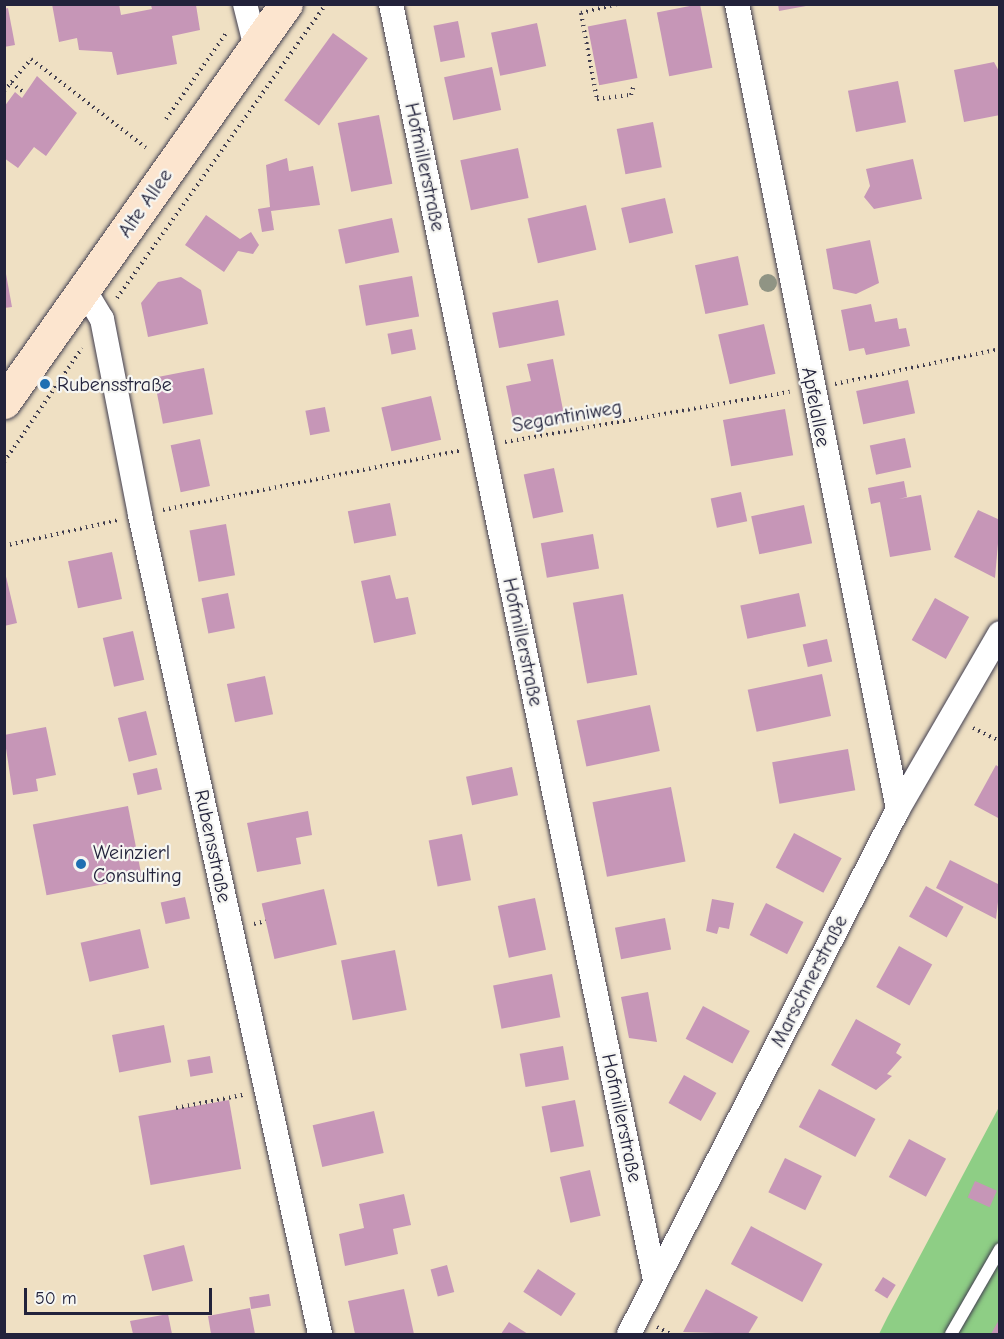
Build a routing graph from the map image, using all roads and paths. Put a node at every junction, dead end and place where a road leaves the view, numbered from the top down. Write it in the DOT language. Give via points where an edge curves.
graph roads {
  1 [pos="245,4"];
  2 [pos="286,4"];
  3 [pos="326,4"];
  4 [pos="391,4"];
  5 [pos="617,4"];
  6 [pos="737,4"];
  7 [pos="255,44"];
  8 [pos="11,83"];
  9 [pos="634,84"];
  10 [pos="4,91"];
  11 [pos="25,93"];
  12 [pos="146,147"];
  13 [pos="85,291"];
  14 [pos="102,319"];
  15 [pos="999,349"];
  16 [pos="812,389"];
  17 [pos="4,402"];
  18 [pos="482,446"];
  19 [pos="4,462"];
  20 [pos="140,515"];
  21 [pos="4,546"];
  22 [pos="999,633"];
  23 [pos="898,809"];
  24 [pos="266,921"];
  25 [pos="251,925"];
  26 [pos="267,1091"];
  27 [pos="176,1108"];
  28 [pos="999,1249"];
  29 [pos="655,1280"];
  30 [pos="320,1335"];
  31 [pos="628,1335"];
  32 [pos="951,1335"];
  1 -- 7 [label="street"];
  2 -- 7 [label="street, Alte Allee"];
  3 -- 14 [label="path"];
  4 -- 18 [label="street, Hofmillerstraße"];
  5 -- 9 [label="path" via="580,13 597,99 631,95"];
  6 -- 16 [label="street, Apfelallee"];
  7 -- 13 [label="street, Alte Allee"];
  8 -- 10 [label="path"];
  8 -- 11 [label="path"];
  8 -- 12 [label="path" via="31,59"];
  13 -- 14 [label="street, Rubensstraße"];
  13 -- 17 [label="street, Alte Allee"];
  14 -- 19 [label="path"];
  14 -- 20 [label="street, Rubensstraße"];
  15 -- 16 [label="path, Segantiniweg"];
  16 -- 18 [label="path, Segantiniweg"];
  16 -- 23 [label="street, Apfelallee"];
  18 -- 20 [label="path, Segantiniweg"];
  18 -- 29 [label="street, Hofmillerstraße"];
  20 -- 21 [label="path, Segantiniweg"];
  20 -- 26 [label="street, Rubensstraße"];
  22 -- 23 [label="street, Marschnerstraße"];
  23 -- 29 [label="street, Marschnerstraße"];
  24 -- 25 [label="path"];
  26 -- 27 [label="path"];
  26 -- 30 [label="street, Rubensstraße"];
  28 -- 32 [label="lane"];
  29 -- 31 [label="street, Marschnerstraße"];
}
